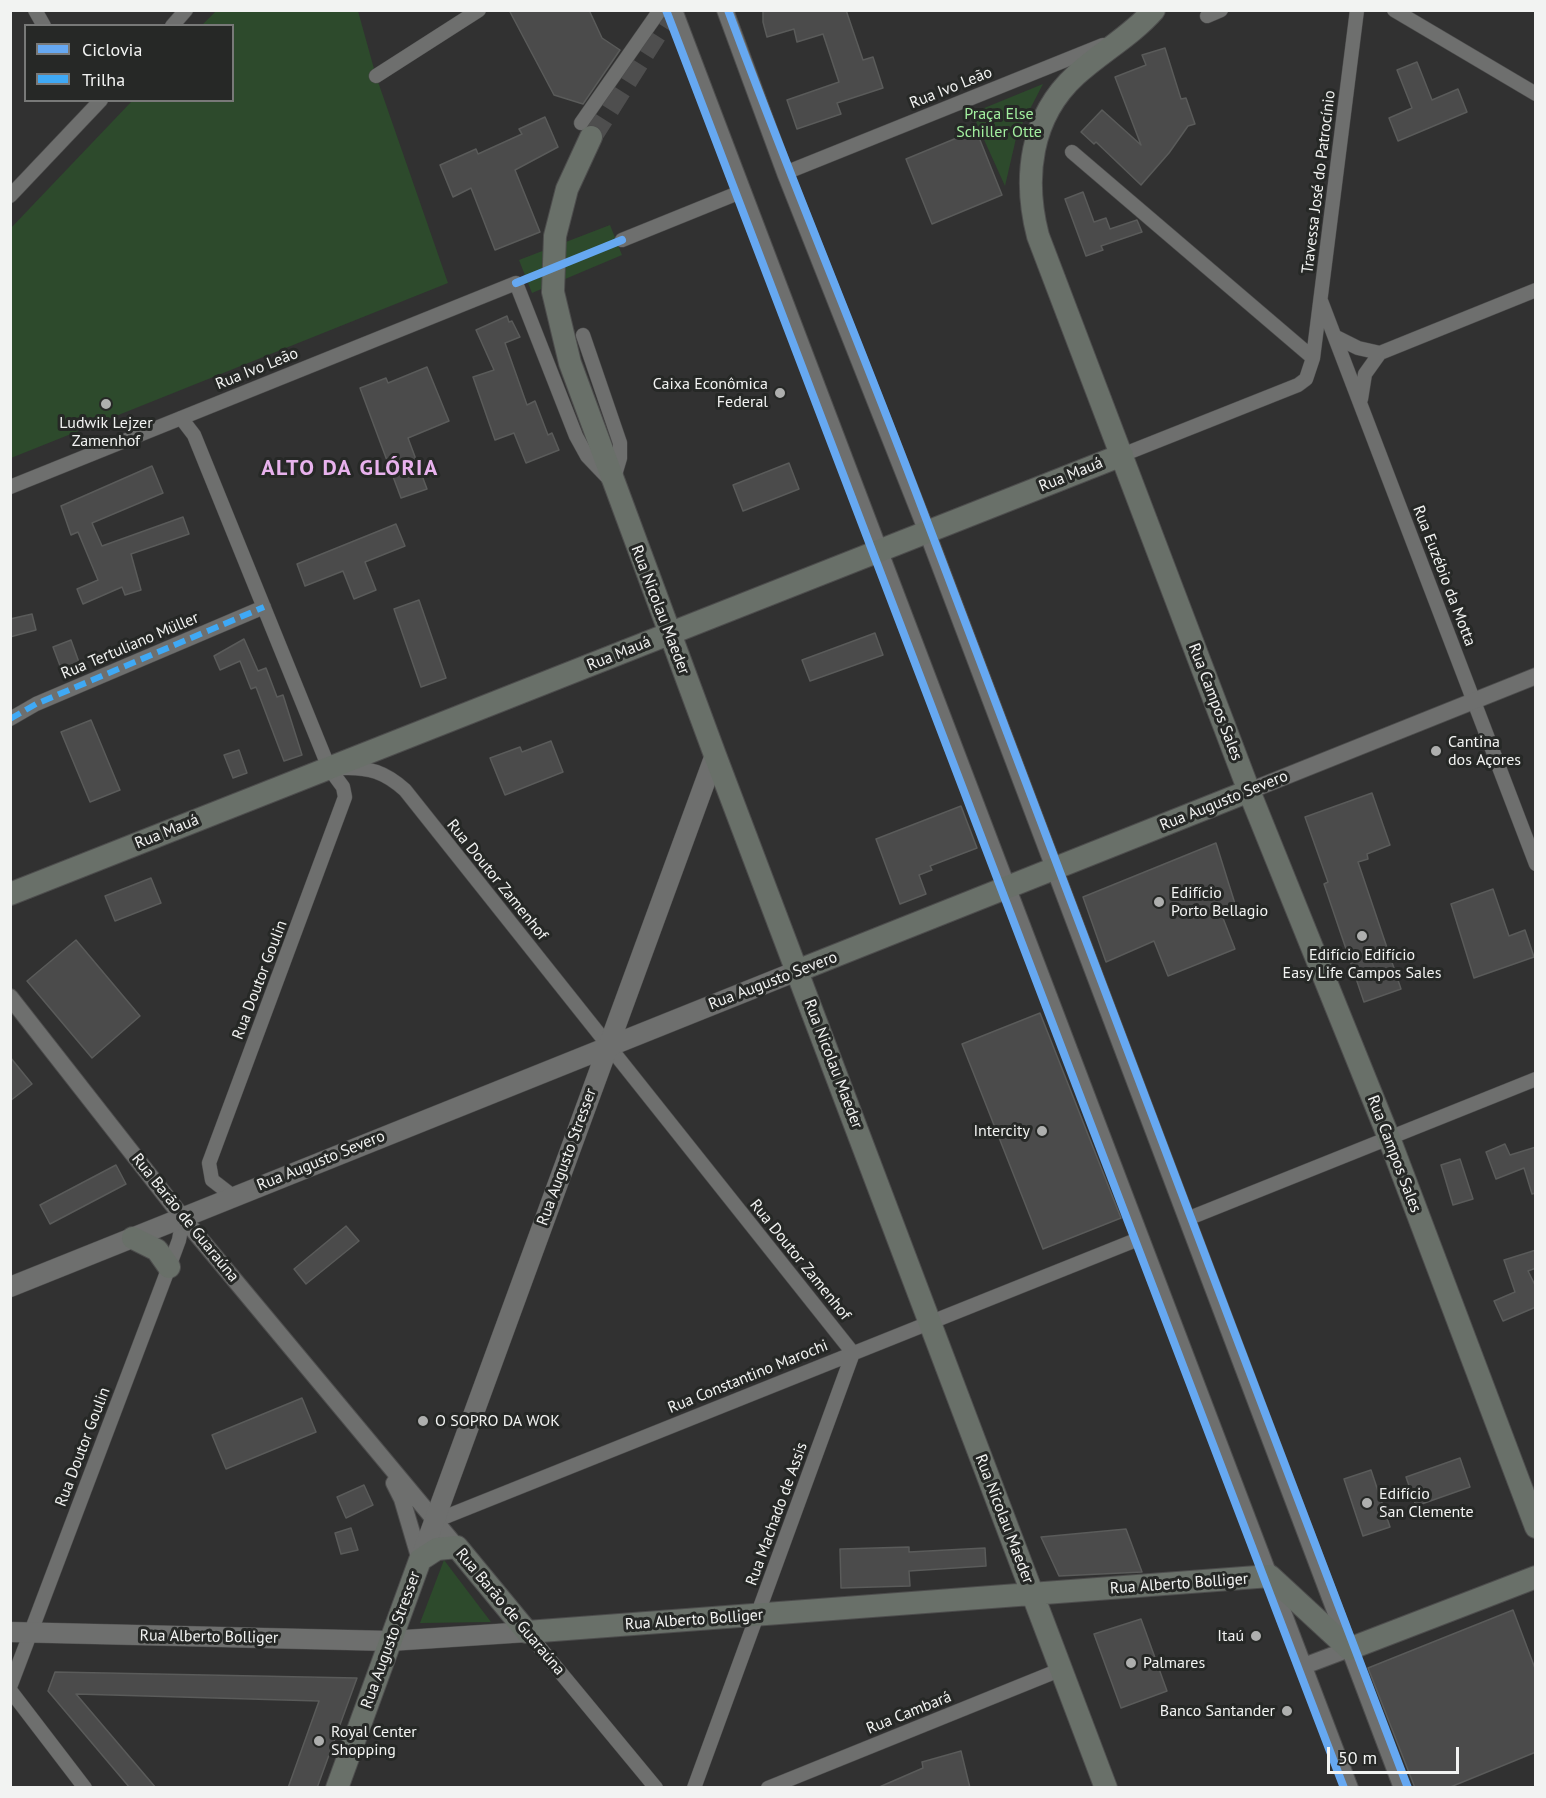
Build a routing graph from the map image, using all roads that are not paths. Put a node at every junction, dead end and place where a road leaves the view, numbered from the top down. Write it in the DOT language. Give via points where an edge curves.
graph roads {
  1 [pos="34,10"];
  2 [pos="186,10"];
  3 [pos="479,10"];
  4 [pos="660,10"];
  5 [pos="674,10"];
  6 [pos="725,10"];
  7 [pos="1154,10"];
  8 [pos="1221,10"];
  9 [pos="1357,10"];
  10 [pos="1394,10"];
  11 [pos="1207,16"];
  12 [pos="43,24"];
  13 [pos="174,24"];
  14 [pos="1129,34"];
  15 [pos="376,76"];
  16 [pos="1536,94"];
  17 [pos="95,103"];
  18 [pos="586,130"];
  19 [pos="1072,152"];
  20 [pos="785,173"];
  21 [pos="743,191"];
  22 [pos="10,196"];
  23 [pos="622,240"];
  24 [pos="1536,290"];
  25 [pos="1321,301"];
  26 [pos="583,335"];
  27 [pos="1336,337"];
  28 [pos="1380,353"];
  29 [pos="1313,358"];
  30 [pos="1360,402"];
  31 [pos="181,418"];
  32 [pos="1122,455"];
  33 [pos="613,483"];
  34 [pos="10,487"];
  35 [pos="927,532"];
  36 [pos="880,551"];
  37 [pos="264,607"];
  38 [pos="670,634"];
  39 [pos="1536,676"];
  40 [pos="1474,700"];
  41 [pos="10,719"];
  42 [pos="714,754"];
  43 [pos="329,768"];
  44 [pos="1249,791"];
  45 [pos="1536,864"];
  46 [pos="1054,869"];
  47 [pos="1007,888"];
  48 [pos="10,894"];
  49 [pos="798,972"];
  50 [pos="10,997"];
  51 [pos="608,1045"];
  52 [pos="1536,1079"];
  53 [pos="1389,1138"];
  54 [pos="234,1197"];
  55 [pos="183,1218"];
  56 [pos="1187,1219"];
  57 [pos="133,1238"];
  58 [pos="1141,1238"];
  59 [pos="170,1267"];
  60 [pos="10,1287"];
  61 [pos="930,1322"];
  62 [pos="853,1353"];
  63 [pos="365,1436"];
  64 [pos="435,1521"];
  65 [pos="1536,1527"];
  66 [pos="457,1547"];
  67 [pos="420,1560"];
  68 [pos="1270,1576"];
  69 [pos="1536,1577"];
  70 [pos="1033,1595"];
  71 [pos="507,1608"];
  72 [pos="757,1615"];
  73 [pos="10,1632"];
  74 [pos="527,1632"];
  75 [pos="31,1633"];
  76 [pos="478,1635"];
  77 [pos="390,1641"];
  78 [pos="1349,1649"];
  79 [pos="1304,1666"];
  80 [pos="1062,1669"];
  81 [pos="10,1689"];
  82 [pos="85,1788"];
  83 [pos="337,1788"];
  84 [pos="656,1788"];
  85 [pos="694,1788"];
  86 [pos="768,1788"];
  87 [pos="1106,1788"];
  88 [pos="1350,1788"];
  89 [pos="1402,1788"];
  1 -- 12 [label="street"];
  2 -- 13 [label="street"];
  3 -- 15 [label="street"];
  4 -- 18 [label="street"];
  5 -- 21 [label="street"];
  6 -- 20 [label="street"];
  7 -- 14 [label="main road, Rua Campos Sales"];
  8 -- 11 [label="street"];
  9 -- 25 [label="street, Travessa José do Patrocínio"];
  10 -- 16 [label="street"];
  14 -- 20 [label="street, Rua Ivo Leão"];
  14 -- 32 [label="main road, Rua Campos Sales" via="1077,74 1054,100 1037,135 1030,181 1042,249"];
  17 -- 22 [label="street"];
  18 -- 33 [label="main road, Rua Nicolau Maeder" via="560,212 552,268 562,336"];
  19 -- 29 [label="street"];
  20 -- 35 [label="street"];
  21 -- 23 [label="street"];
  21 -- 36 [label="street"];
  24 -- 28 [label="street"];
  25 -- 27 [label="street, Rua Euzébio da Motta"];
  25 -- 29 [label="street, Travessa José do Patrocínio"];
  26 -- 33 [label="street" via="620,443"];
  27 -- 28 [label="street"];
  27 -- 30 [label="street, Rua Euzébio da Motta"];
  28 -- 30 [label="street" via="1365,374"];
  29 -- 32 [label="street, Rua Mauá" via="1298,386"];
  30 -- 40 [label="street, Rua Euzébio da Motta"];
  31 -- 33 [label="street, Rua Ivo Leão" via="516,283 576,435 587,456"];
  31 -- 34 [label="street, Rua Ivo Leão"];
  31 -- 37 [label="street" via="194,435"];
  32 -- 35 [label="main road, Rua Mauá"];
  32 -- 44 [label="main road, Rua Campos Sales"];
  33 -- 38 [label="main road, Rua Nicolau Maeder"];
  35 -- 36 [label="main road, Rua Mauá"];
  35 -- 46 [label="street"];
  36 -- 38 [label="main road, Rua Mauá"];
  36 -- 47 [label="street"];
  37 -- 41 [label="street, Rua Tertuliano Müller" via="36,704"];
  37 -- 43 [label="street"];
  38 -- 42 [label="main road, Rua Nicolau Maeder"];
  38 -- 43 [label="main road, Rua Mauá"];
  39 -- 40 [label="street, Rua Augusto Severo"];
  40 -- 44 [label="street, Rua Augusto Severo"];
  40 -- 45 [label="street, Rua Euzébio da Motta"];
  42 -- 49 [label="main road, Rua Nicolau Maeder"];
  42 -- 51 [label="main road, Rua Augusto Stresser"];
  43 -- 48 [label="main road, Rua Mauá"];
  43 -- 51 [label="street, Rua Doutor Zamenhof" via="379,771 405,790"];
  43 -- 54 [label="street, Rua Doutor Goulin" via="343,787 343,808 209,1163 212,1180"];
  44 -- 46 [label="main road, Rua Augusto Severo"];
  44 -- 53 [label="main road, Rua Campos Sales"];
  46 -- 47 [label="main road, Rua Augusto Severo"];
  46 -- 56 [label="street"];
  47 -- 49 [label="main road, Rua Augusto Severo"];
  47 -- 58 [label="street"];
  49 -- 51 [label="main road, Rua Augusto Severo"];
  49 -- 61 [label="main road, Rua Nicolau Maeder"];
  50 -- 55 [label="street, Rua Barão de Guaraúna"];
  51 -- 54 [label="main road, Rua Augusto Severo"];
  51 -- 62 [label="street, Rua Doutor Zamenhof"];
  51 -- 64 [label="main road, Rua Augusto Stresser"];
  52 -- 53 [label="street"];
  53 -- 56 [label="street"];
  53 -- 65 [label="main road, Rua Campos Sales"];
  54 -- 55 [label="main road, Rua Augusto Severo"];
  55 -- 57 [label="main road, Rua Augusto Severo"];
  55 -- 59 [label="street, Rua Doutor Goulin"];
  55 -- 63 [label="street, Rua Barão de Guaraúna"];
  56 -- 78 [label="street"];
  57 -- 59 [label="main road" via="157,1250"];
  57 -- 60 [label="main road, Rua Augusto Severo"];
  58 -- 61 [label="street, Rua Constantino Marochi"];
  58 -- 68 [label="street"];
  59 -- 75 [label="street, Rua Doutor Goulin"];
  61 -- 62 [label="street, Rua Constantino Marochi"];
  61 -- 70 [label="main road, Rua Nicolau Maeder"];
  62 -- 64 [label="street, Rua Constantino Marochi"];
  62 -- 72 [label="street, Rua Machado de Assis"];
  63 -- 64 [label="street, Rua Barão de Guaraúna"];
  63 -- 67 [label="street, Rua Barão de Guaraúna" via="402,1499"];
  64 -- 66 [label="street, Rua Barão de Guaraúna"];
  64 -- 67 [label="main road, Rua Augusto Stresser"];
  66 -- 67 [label="main road, Rua Augusto Stresser" via="437,1549"];
  66 -- 71 [label="main road, Rua Barão de Guaraúna"];
  67 -- 77 [label="main road, Rua Augusto Stresser"];
  68 -- 70 [label="main road, Rua Alberto Bolliger"];
  68 -- 78 [label="main road, Rua Alberto Bolliger"];
  68 -- 79 [label="street"];
  69 -- 78 [label="main road"];
  70 -- 72 [label="main road, Rua Alberto Bolliger"];
  70 -- 80 [label="main road, Rua Nicolau Maeder"];
  71 -- 74 [label="main road, Rua Barão de Guaraúna"];
  71 -- 76 [label="main road" via="499,1624"];
  72 -- 74 [label="main road, Rua Alberto Bolliger"];
  72 -- 85 [label="street, Rua Machado de Assis"];
  73 -- 75 [label="main road, Rua Alberto Bolliger"];
  74 -- 76 [label="main road, Rua Alberto Bolliger"];
  74 -- 84 [label="street, Rua Barão de Guaraúna"];
  75 -- 77 [label="main road, Rua Alberto Bolliger"];
  75 -- 81 [label="street, Rua Doutor Goulin"];
  76 -- 77 [label="main road, Rua Alberto Bolliger"];
  77 -- 83 [label="main road, Rua Augusto Stresser"];
  78 -- 79 [label="street"];
  78 -- 89 [label="street"];
  79 -- 88 [label="street"];
  80 -- 86 [label="street, Rua Cambará"];
  80 -- 87 [label="main road, Rua Nicolau Maeder"];
  81 -- 82 [label="street"];
}
